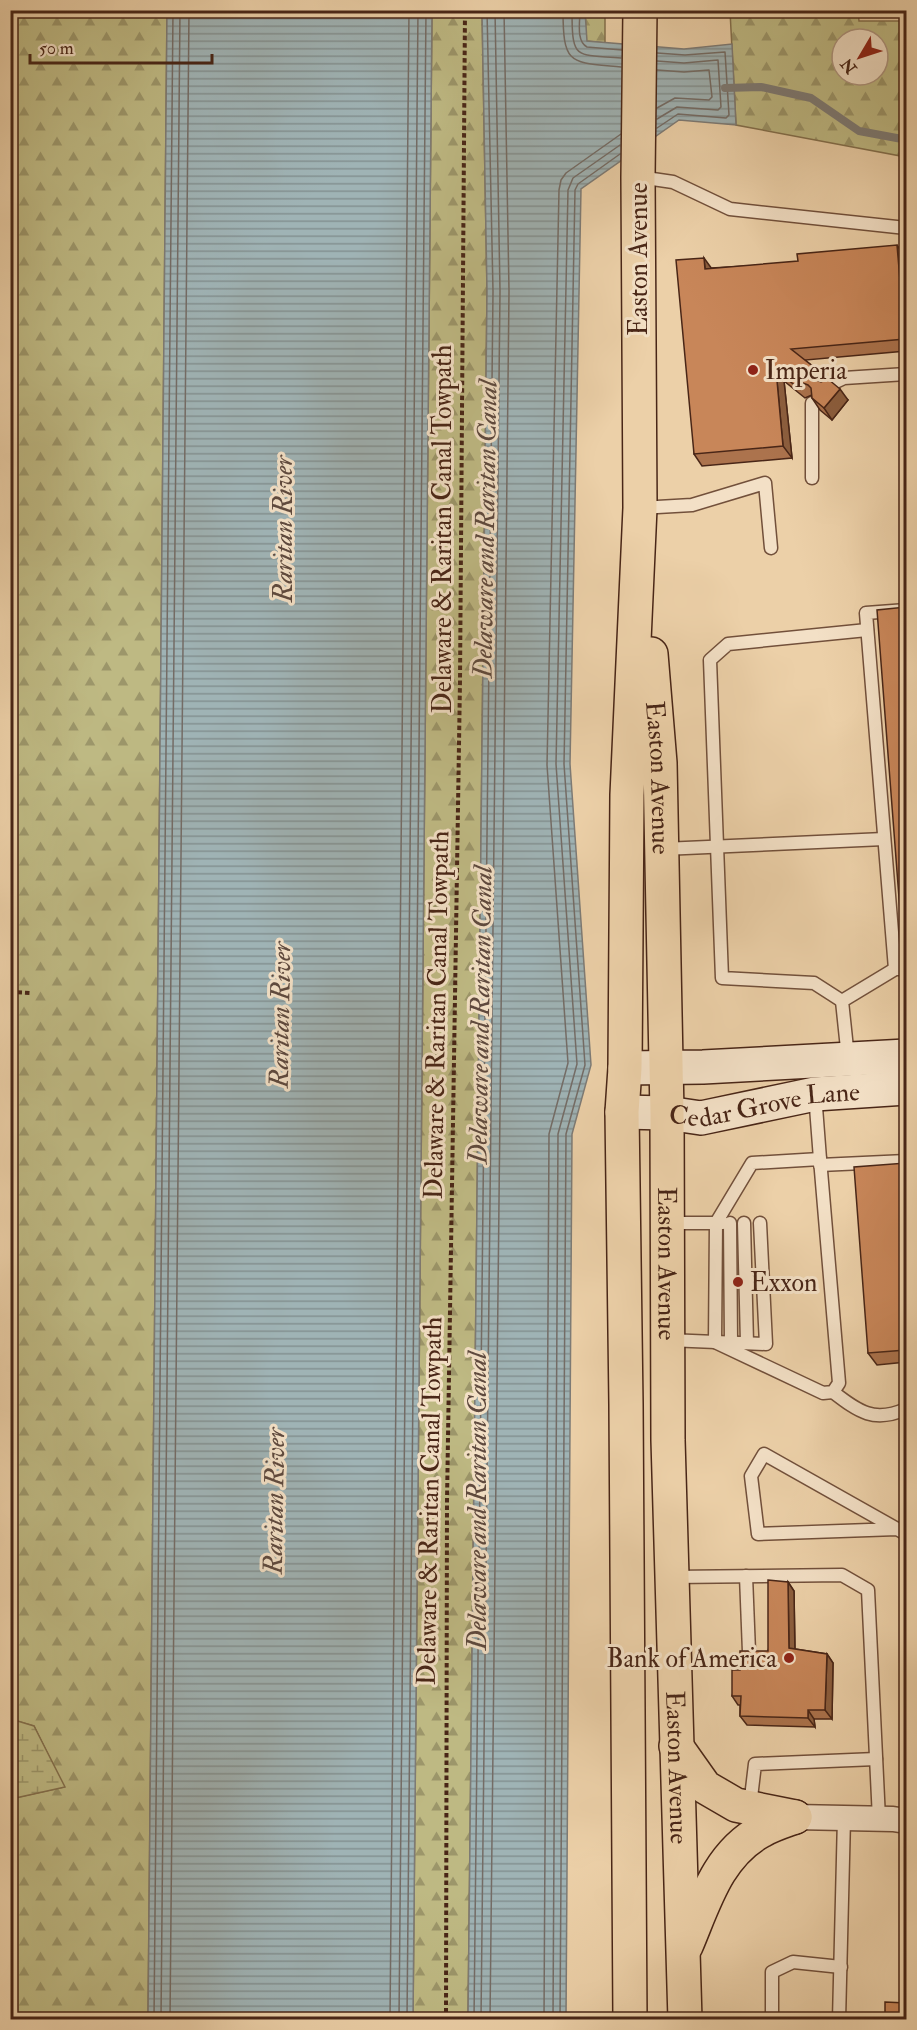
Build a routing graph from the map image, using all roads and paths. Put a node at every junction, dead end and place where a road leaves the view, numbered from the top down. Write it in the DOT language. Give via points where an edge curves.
graph roads {
  1 [pos="465,10"];
  2 [pos="640,10"];
  3 [pos="638,177"];
  4 [pos="906,228"];
  5 [pos="906,374"];
  6 [pos="829,385"];
  7 [pos="812,403"];
  8 [pos="812,478"];
  9 [pos="640,508"];
  10 [pos="771,548"];
  11 [pos="906,610"];
  12 [pos="867,630"];
  13 [pos="884,839"];
  14 [pos="717,847"];
  15 [pos="662,849"];
  16 [pos="901,969"];
  17 [pos="10,992"];
  18 [pos="32,993"];
  19 [pos="842,1001"];
  20 [pos="906,1056"];
  21 [pos="848,1059"];
  22 [pos="625,1068"];
  23 [pos="665,1068"];
  24 [pos="906,1088"];
  25 [pos="815,1094"];
  26 [pos="622,1112"];
  27 [pos="667,1113"];
  28 [pos="906,1161"];
  29 [pos="820,1162"];
  30 [pos="667,1223"];
  31 [pos="716,1223"];
  32 [pos="730,1223"];
  33 [pos="744,1223"];
  34 [pos="667,1340"];
  35 [pos="715,1342"];
  36 [pos="731,1342"];
  37 [pos="747,1343"];
  38 [pos="833,1392"];
  39 [pos="906,1409"];
  40 [pos="902,1532"];
  41 [pos="746,1576"];
  42 [pos="671,1577"];
  43 [pos="749,1652"];
  44 [pos="676,1746"];
  45 [pos="876,1759"];
  46 [pos="749,1807"];
  47 [pos="795,1817"];
  48 [pos="844,1818"];
  49 [pos="879,1819"];
  50 [pos="906,1821"];
  51 [pos="683,1953"];
  52 [pos="841,1967"];
  53 [pos="447,2019"];
  54 [pos="630,2019"];
  55 [pos="685,2019"];
  56 [pos="772,2019"];
  57 [pos="839,2019"];
  1 -- 53 [label="path, Delaware & Raritan Canal Towpath" via="447,1500"];
  2 -- 3 [label="main road, Easton Avenue"];
  3 -- 4 [label="lane" via="673,182 730,210"];
  3 -- 9 [label="main road, Easton Avenue"];
  5 -- 6 [label="lane" via="844,378"];
  7 -- 8 [label="lane"];
  9 -- 10 [label="lane" via="692,506 765,483"];
  9 -- 15 [label="main road, Easton Avenue" via="660,763"];
  9 -- 22 [label="main road, Easton Avenue" via="627,795"];
  11 -- 12 [label="lane" via="866,613"];
  12 -- 13 [label="lane"];
  12 -- 14 [label="lane" via="728,644 710,660"];
  13 -- 14 [label="lane"];
  13 -- 16 [label="lane"];
  14 -- 15 [label="lane"];
  14 -- 19 [label="lane" via="722,978 814,983"];
  15 -- 23 [label="main road, Easton Avenue"];
  16 -- 19 [label="lane"];
  17 -- 18 [label="path"];
  19 -- 21 [label="lane"];
  20 -- 21 [label="main road, Cedar Grove Lane"];
  21 -- 23 [label="main road, Cedar Grove Lane"];
  22 -- 23 [label="main road, Cedar Grove Lane"];
  22 -- 26 [label="main road, Easton Avenue"];
  23 -- 27 [label="main road, Easton Avenue"];
  24 -- 25 [label="main road, Cedar Grove Lane"];
  25 -- 27 [label="main road, Cedar Grove Lane" via="700,1118"];
  25 -- 29 [label="lane"];
  26 -- 27 [label="main road, Cedar Grove Lane"];
  26 -- 54 [label="main road, Easton Avenue"];
  27 -- 30 [label="main road, Easton Avenue"];
  28 -- 29 [label="lane"];
  29 -- 31 [label="lane" via="752,1163"];
  29 -- 38 [label="lane" via="839,1383"];
  30 -- 31 [label="lane"];
  30 -- 34 [label="main road, Easton Avenue"];
  31 -- 32 [label="lane"];
  31 -- 35 [label="lane"];
  32 -- 33 [label="lane"];
  32 -- 36 [label="lane"];
  33 -- 37 [label="lane"];
  33 -- 37 [label="lane" via="763,1223 766,1344"];
  34 -- 35 [label="lane"];
  34 -- 42 [label="main road, Easton Avenue"];
  35 -- 36 [label="lane"];
  35 -- 38 [label="lane" via="823,1393"];
  36 -- 37 [label="lane"];
  38 -- 39 [label="lane" via="856,1409 876,1417"];
  40 -- 40 [label="lane" via="764,1454 752,1476 758,1534"];
  41 -- 42 [label="lane"];
  41 -- 43 [label="lane"];
  41 -- 45 [label="lane" via="842,1575 868,1590"];
  42 -- 44 [label="main road, Easton Avenue"];
  44 -- 46 [label="main road" via="705,1787"];
  44 -- 51 [label="main road, Easton Avenue"];
  45 -- 46 [label="lane" via="755,1764"];
  45 -- 49 [label="lane"];
  46 -- 47 [label="main road"];
  47 -- 48 [label="street"];
  47 -- 51 [label="main road" via="761,1831 730,1854"];
  48 -- 49 [label="street"];
  48 -- 52 [label="lane"];
  49 -- 50 [label="street"];
  51 -- 55 [label="main road, Easton Avenue"];
  52 -- 56 [label="lane" via="793,1962 772,1972"];
  52 -- 57 [label="lane"];
}
